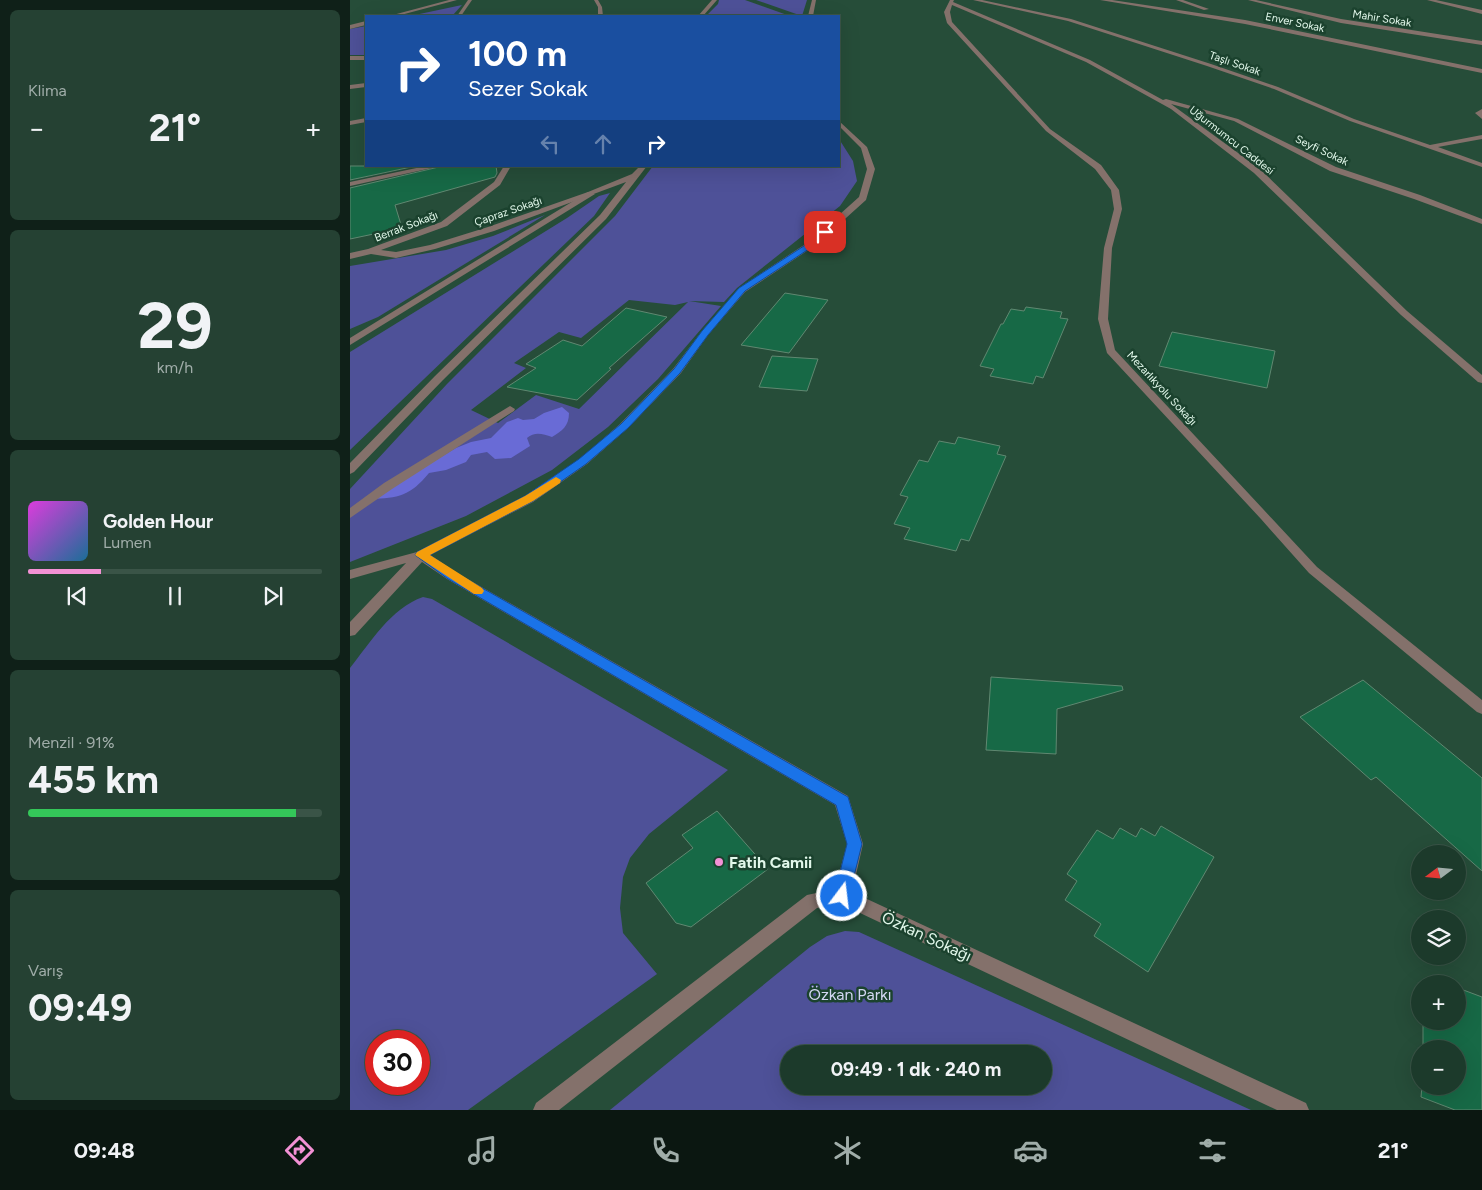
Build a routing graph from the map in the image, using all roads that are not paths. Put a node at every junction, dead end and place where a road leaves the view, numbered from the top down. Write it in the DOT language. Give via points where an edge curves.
graph roads {
  1 [pos="455,0"];
  2 [pos="470,0"];
  3 [pos="596,0"];
  4 [pos="706,0"];
  5 [pos="714,0"];
  6 [pos="814,0"];
  7 [pos="975,0"];
  8 [pos="1102,0"];
  9 [pos="1178,0"];
  10 [pos="1250,0"];
  11 [pos="1430,0"];
  12 [pos="951,2"];
  13 [pos="1482,12"];
  14 [pos="396,15"];
  15 [pos="461,15"];
  16 [pos="601,15"];
  17 [pos="701,15"];
  18 [pos="810,15"];
  19 [pos="1240,21"];
  20 [pos="365,23"];
  21 [pos="350,27"];
  22 [pos="1482,43"];
  23 [pos="350,58"];
  24 [pos="365,58"];
  25 [pos="1482,71"];
  26 [pos="365,84"];
  27 [pos="350,87"];
  28 [pos="1154,98"];
  29 [pos="1482,111"];
  30 [pos="1482,118"];
  31 [pos="365,120"];
  32 [pos="350,123"];
  33 [pos="840,123"];
  34 [pos="1482,137"];
  35 [pos="1427,147"];
  36 [pos="1482,165"];
  37 [pos="433,167"];
  38 [pos="507,167"];
  39 [pos="643,167"];
  40 [pos="635,176"];
  41 [pos="350,184"];
  42 [pos="591,194"];
  43 [pos="1482,222"];
  44 [pos="371,251"];
  45 [pos="350,256"];
  46 [pos="350,342"];
  47 [pos="1482,380"];
  48 [pos="510,409"];
  49 [pos="350,470"];
  50 [pos="350,514"];
  51 [pos="421,555"];
  52 [pos="350,575"];
  53 [pos="350,631"];
  54 [pos="1482,708"];
  55 [pos="842,896"];
  56 [pos="542,1110"];
  57 [pos="1299,1110"];
  1 -- 14 [label="street"];
  2 -- 15 [label="street"];
  3 -- 16 [label="street"];
  4 -- 5 [label="street"];
  5 -- 17 [label="street"];
  6 -- 18 [label="street"];
  7 -- 35 [label="street, Taşlı Sokak" via="1069,20 1184,57 1276,88"];
  8 -- 19 [label="street, Enver Sokak"];
  9 -- 19 [label="street"];
  10 -- 22 [label="street, Mahir Sokak" via="1341,21"];
  11 -- 13 [label="street"];
  12 -- 28 [label="street, Uğurmumcu Caddesi" via="1088,61"];
  12 -- 54 [label="street, Mezarlıkyolu Sokağı" via="947,12 949,22 1048,130 1098,167 1115,190 1118,209 1108,248 1103,319 1110,351 1313,570"];
  19 -- 25 [label="street, Enver Sokak"];
  20 -- 21 [label="street"];
  23 -- 24 [label="street"];
  26 -- 27 [label="street"];
  28 -- 43 [label="street, Seyfi Sokak" via="1236,120 1333,169"];
  28 -- 47 [label="street, Uğurmumcu Caddesi" via="1173,108 1257,171 1404,313"];
  29 -- 30 [label="street" via="1478,113"];
  31 -- 32 [label="street"];
  33 -- 51 [label="street" via="867,154 871,169 863,198 813,243 742,290 677,371 624,426 583,462 529,499"];
  34 -- 35 [label="street"];
  35 -- 36 [label="street, Taşlı Sokak"];
  37 -- 41 [label="street"];
  38 -- 44 [label="street, Berrak Sokağı" via="497,183 444,224"];
  39 -- 40 [label="street, Çapraz Sokağı"];
  40 -- 42 [label="street, Çapraz Sokağı"];
  40 -- 49 [label="street" via="603,217"];
  42 -- 44 [label="street, Çapraz Sokağı" via="432,248 396,255"];
  42 -- 46 [label="street"];
  44 -- 45 [label="street, Berrak Sokağı"];
  48 -- 50 [label="street" via="388,486"];
  51 -- 52 [label="street"];
  51 -- 53 [label="street"];
  51 -- 55 [label="street" via="842,801 855,844"];
  55 -- 56 [label="street" via="813,901"];
  55 -- 57 [label="street, Özkan Sokağı"];
}
